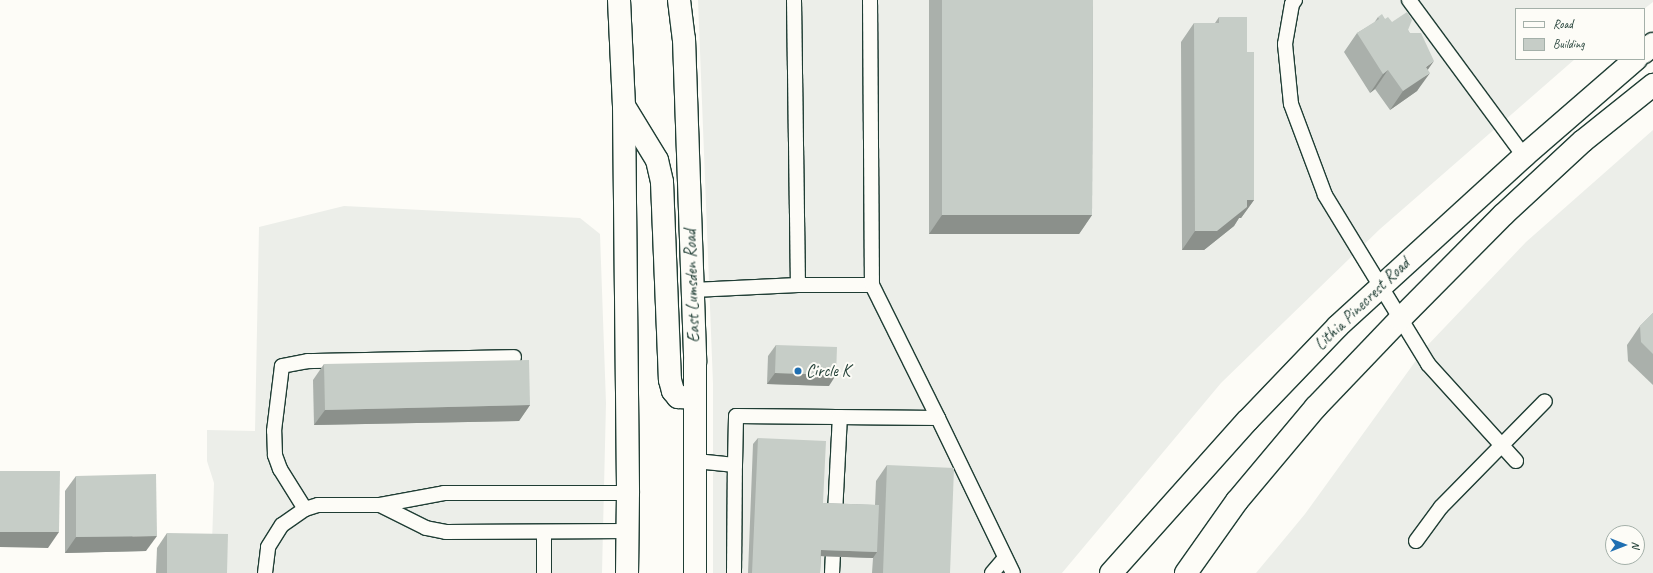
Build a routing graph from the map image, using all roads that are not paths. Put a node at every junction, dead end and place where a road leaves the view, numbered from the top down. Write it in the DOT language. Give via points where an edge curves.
graph roads {
  1 [pos="619,0"];
  2 [pos="679,0"];
  3 [pos="794,0"];
  4 [pos="870,0"];
  5 [pos="1295,0"];
  6 [pos="1409,0"];
  7 [pos="1653,44"];
  8 [pos="1645,51"];
  9 [pos="1635,60"];
  10 [pos="1653,85"];
  11 [pos="624,106"];
  12 [pos="1524,156"];
  13 [pos="1382,284"];
  14 [pos="798,285"];
  15 [pos="872,285"];
  16 [pos="693,290"];
  17 [pos="1400,319"];
  18 [pos="514,357"];
  19 [pos="696,398"];
  20 [pos="1546,401"];
  21 [pos="840,417"];
  22 [pos="938,418"];
  23 [pos="1501,445"];
  24 [pos="696,461"];
  25 [pos="1516,461"];
  26 [pos="735,465"];
  27 [pos="628,493"];
  28 [pos="380,505"];
  29 [pos="305,509"];
  30 [pos="628,531"];
  31 [pos="544,532"];
  32 [pos="1416,541"];
  33 [pos="1004,559"];
  34 [pos="265,573"];
  35 [pos="544,573"];
  36 [pos="627,573"];
  37 [pos="696,573"];
  38 [pos="734,573"];
  39 [pos="832,573"];
  40 [pos="992,573"];
  41 [pos="1013,573"];
  42 [pos="1111,573"];
  43 [pos="1186,573"];
  1 -- 11 [label="main road"];
  2 -- 16 [label="main road, East Lumsden Road" via="684,39"];
  3 -- 14 [label="lane"];
  4 -- 15 [label="lane"];
  5 -- 13 [label="lane" via="1292,4 1285,44 1291,104 1326,195"];
  6 -- 12 [label="lane"];
  7 -- 8 [label="main road"];
  9 -- 12 [label="main road, Lithia Pinecrest Road"];
  10 -- 17 [label="main road" via="1583,141 1503,215"];
  11 -- 19 [label="main road" via="657,160 662,182 671,385 678,397"];
  11 -- 27 [label="main road"];
  12 -- 13 [label="main road, Lithia Pinecrest Road"];
  13 -- 17 [label="lane"];
  13 -- 42 [label="main road, Lithia Pinecrest Road" via="1298,366"];
  14 -- 15 [label="lane"];
  14 -- 16 [label="lane"];
  15 -- 22 [label="lane"];
  16 -- 19 [label="main road, East Lumsden Road"];
  17 -- 23 [label="lane" via="1428,364"];
  17 -- 43 [label="main road" via="1311,413 1237,501"];
  18 -- 29 [label="lane" via="308,361 282,366 274,431 276,456 280,469"];
  19 -- 24 [label="main road, East Lumsden Road"];
  20 -- 23 [label="lane"];
  21 -- 22 [label="lane"];
  21 -- 26 [label="lane" via="736,416"];
  21 -- 39 [label="lane"];
  22 -- 33 [label="lane"];
  23 -- 25 [label="lane"];
  23 -- 32 [label="lane" via="1441,507"];
  24 -- 26 [label="lane"];
  24 -- 37 [label="main road, East Lumsden Road"];
  26 -- 38 [label="lane"];
  27 -- 28 [label="lane" via="444,494"];
  27 -- 30 [label="main road"];
  28 -- 29 [label="lane" via="318,505"];
  28 -- 31 [label="lane" via="426,528 446,532"];
  29 -- 34 [label="lane" via="282,525 275,534 268,547"];
  30 -- 31 [label="lane"];
  30 -- 36 [label="main road"];
  31 -- 35 [label="lane"];
  33 -- 40 [label="lane"];
  33 -- 41 [label="lane"];
}
